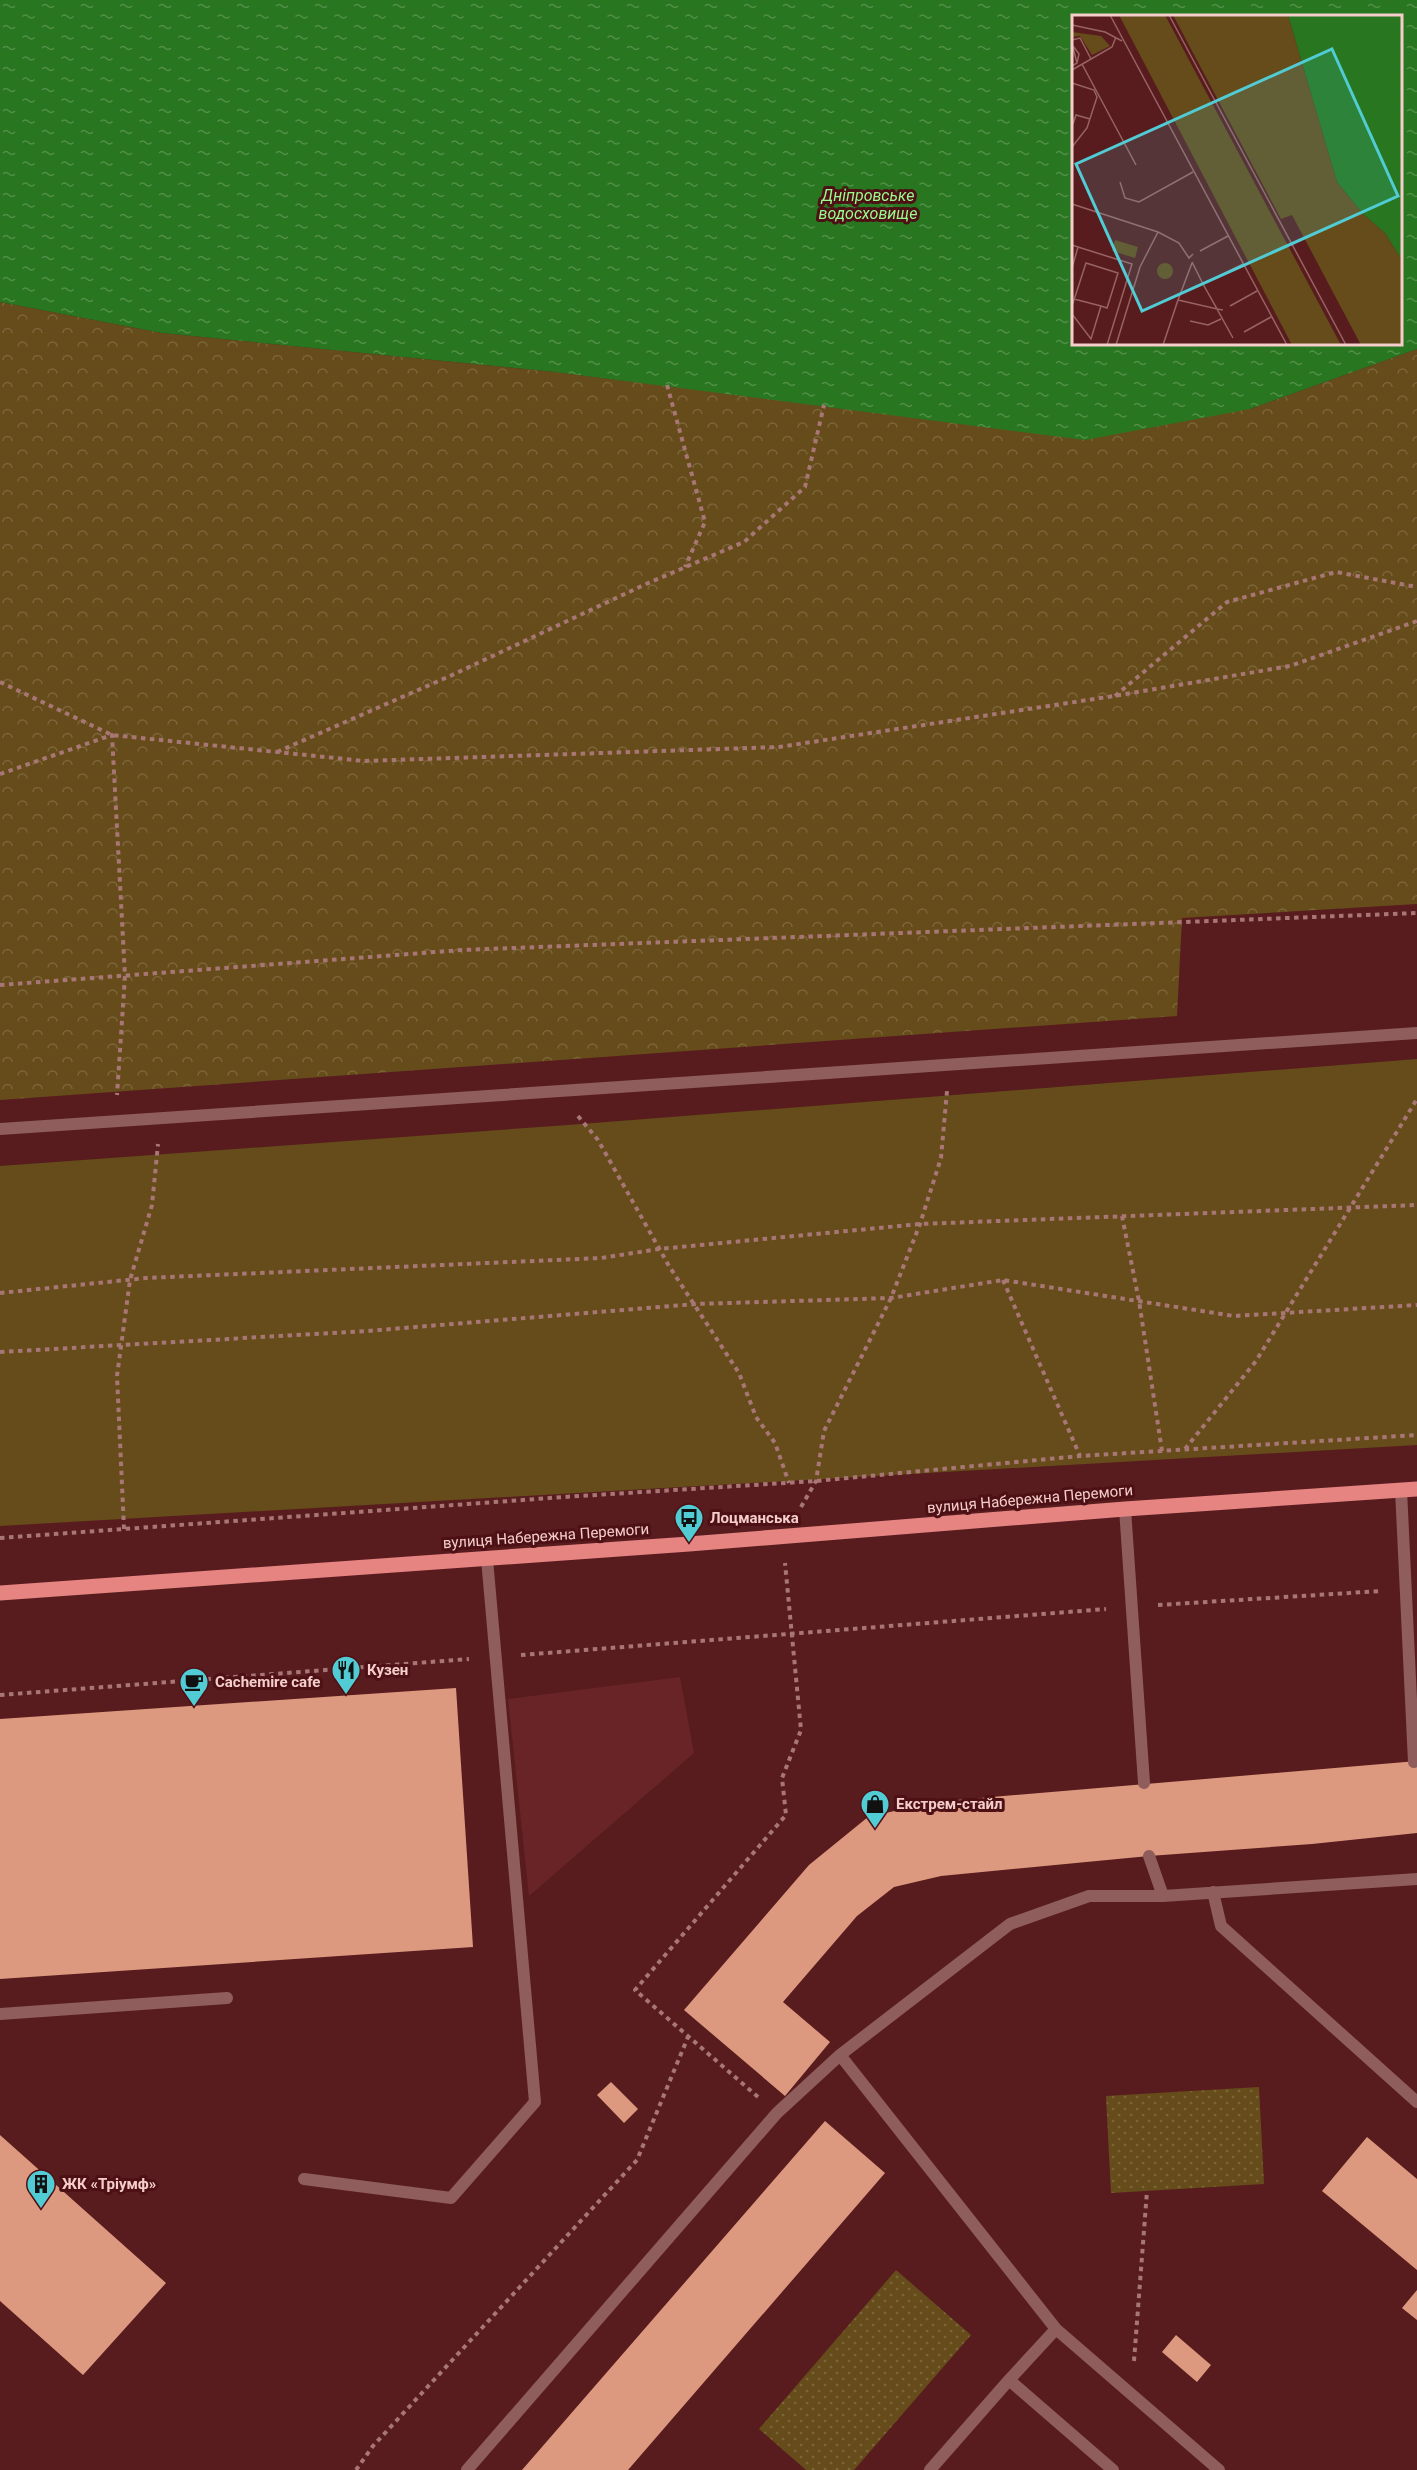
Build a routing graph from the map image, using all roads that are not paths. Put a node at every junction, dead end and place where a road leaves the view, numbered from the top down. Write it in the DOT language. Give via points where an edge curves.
graph roads {
  1 [pos="1417,1033"];
  2 [pos="0,1129"];
  3 [pos="1417,1489"];
  4 [pos="1401,1490"];
  5 [pos="1125,1509"];
  6 [pos="488,1558"];
  7 [pos="0,1593"];
  8 [pos="1414,1762"];
  9 [pos="1144,1783"];
  10 [pos="1149,1856"];
  11 [pos="1417,1879"];
  12 [pos="1213,1892"];
  13 [pos="1163,1896"];
  14 [pos="227,1998"];
  15 [pos="0,2014"];
  16 [pos="840,2055"];
  17 [pos="1417,2102"];
  18 [pos="304,2179"];
  19 [pos="1056,2328"];
  20 [pos="1009,2380"];
  21 [pos="466,2470"];
  22 [pos="930,2470"];
  23 [pos="1113,2470"];
  24 [pos="1219,2470"];
  1 -- 2 [label="street"];
  3 -- 4 [label="main road, вулиця Набережна Перемоги"];
  4 -- 5 [label="main road, вулиця Набережна Перемоги"];
  4 -- 8 [label="street"];
  5 -- 6 [label="main road, вулиця Набережна Перемоги"];
  5 -- 9 [label="street"];
  6 -- 7 [label="main road, вулиця Набережна Перемоги"];
  6 -- 18 [label="street" via="535,2102 451,2198"];
  10 -- 13 [label="street"];
  11 -- 12 [label="street"];
  12 -- 13 [label="street"];
  12 -- 17 [label="street" via="1221,1926"];
  13 -- 16 [label="street" via="1089,1896 1010,1924"];
  14 -- 15 [label="street"];
  16 -- 19 [label="street"];
  16 -- 21 [label="street" via="777,2113"];
  19 -- 20 [label="street"];
  19 -- 24 [label="street"];
  20 -- 22 [label="street"];
  20 -- 23 [label="street"];
}
